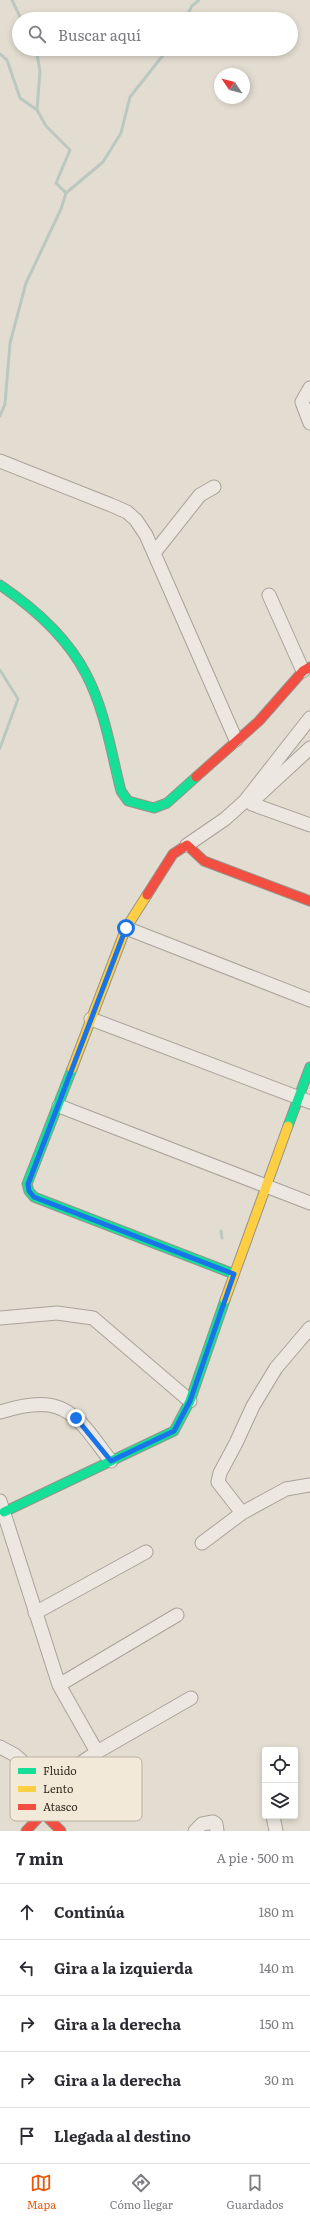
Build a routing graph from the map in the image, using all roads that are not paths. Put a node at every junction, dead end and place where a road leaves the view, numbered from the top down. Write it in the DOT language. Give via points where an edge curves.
graph roads {
  1 [pos="310,388"];
  2 [pos="310,423"];
  3 [pos="0,461"];
  4 [pos="214,487"];
  5 [pos="154,553"];
  6 [pos="0,585"];
  7 [pos="269,595"];
  8 [pos="307,669"];
  9 [pos="310,718"];
  10 [pos="236,740"];
  11 [pos="310,748"];
  12 [pos="248,802"];
  13 [pos="310,825"];
  14 [pos="188,845"];
  15 [pos="310,901"];
  16 [pos="126,928"];
  17 [pos="310,1000"];
  18 [pos="92,1019"];
  19 [pos="310,1067"];
  20 [pos="304,1100"];
  21 [pos="59,1106"];
  22 [pos="265,1185"];
  23 [pos="310,1203"];
  24 [pos="234,1274"];
  25 [pos="0,1318"];
  26 [pos="310,1328"];
  27 [pos="190,1401"];
  28 [pos="0,1412"];
  29 [pos="111,1461"];
  30 [pos="310,1485"];
  31 [pos="1,1504"];
  32 [pos="242,1513"];
  33 [pos="202,1543"];
  34 [pos="146,1552"];
  35 [pos="35,1613"];
  36 [pos="177,1615"];
  37 [pos="59,1685"];
  38 [pos="191,1698"];
  39 [pos="0,1747"];
  40 [pos="97,1752"];
  41 [pos="17,1757"];
  42 [pos="90,1757"];
  43 [pos="274,1819"];
  44 [pos="34,1821"];
  45 [pos="51,1821"];
  46 [pos="26,1831"];
  47 [pos="61,1831"];
  48 [pos="195,1831"];
  49 [pos="217,1831"];
  50 [pos="276,1831"];
  1 -- 2 [label="street" via="302,402"];
  3 -- 5 [label="street" via="127,512 136,520"];
  4 -- 5 [label="street" via="200,495"];
  5 -- 10 [label="street"];
  6 -- 10 [label="street" via="26,603 65,640 86,676 101,717 121,791 128,801 154,808 167,804"];
  7 -- 8 [label="street"];
  8 -- 10 [label="street" via="259,721"];
  9 -- 12 [label="street"];
  11 -- 12 [label="street"];
  12 -- 13 [label="street"];
  12 -- 14 [label="street"];
  14 -- 15 [label="street" via="204,861"];
  14 -- 16 [label="street" via="174,854"];
  16 -- 17 [label="street"];
  16 -- 18 [label="street"];
  18 -- 20 [label="street"];
  18 -- 21 [label="street"];
  19 -- 20 [label="street"];
  20 -- 22 [label="street"];
  21 -- 22 [label="street"];
  21 -- 24 [label="street" via="28,1184 29,1191 34,1197"];
  22 -- 23 [label="street"];
  22 -- 24 [label="street"];
  24 -- 27 [label="street"];
  25 -- 27 [label="street" via="57,1312 93,1318"];
  26 -- 32 [label="street" via="276,1368 253,1406 220,1473 218,1482"];
  27 -- 29 [label="street" via="174,1431"];
  28 -- 29 [label="street" via="24,1405 57,1406 76,1418"];
  29 -- 31 [label="street"];
  30 -- 32 [label="street" via="286,1489"];
  31 -- 35 [label="street"];
  32 -- 33 [label="street"];
  34 -- 35 [label="street"];
  35 -- 37 [label="street"];
  36 -- 37 [label="street"];
  37 -- 40 [label="street"];
  38 -- 40 [label="street"];
  39 -- 41 [label="street"];
  40 -- 42 [label="street"];
  43 -- 50 [label="street"];
  44 -- 46 [label="street"];
  45 -- 47 [label="street"];
  48 -- 49 [label="street" via="202,1824 213,1822"];
}
